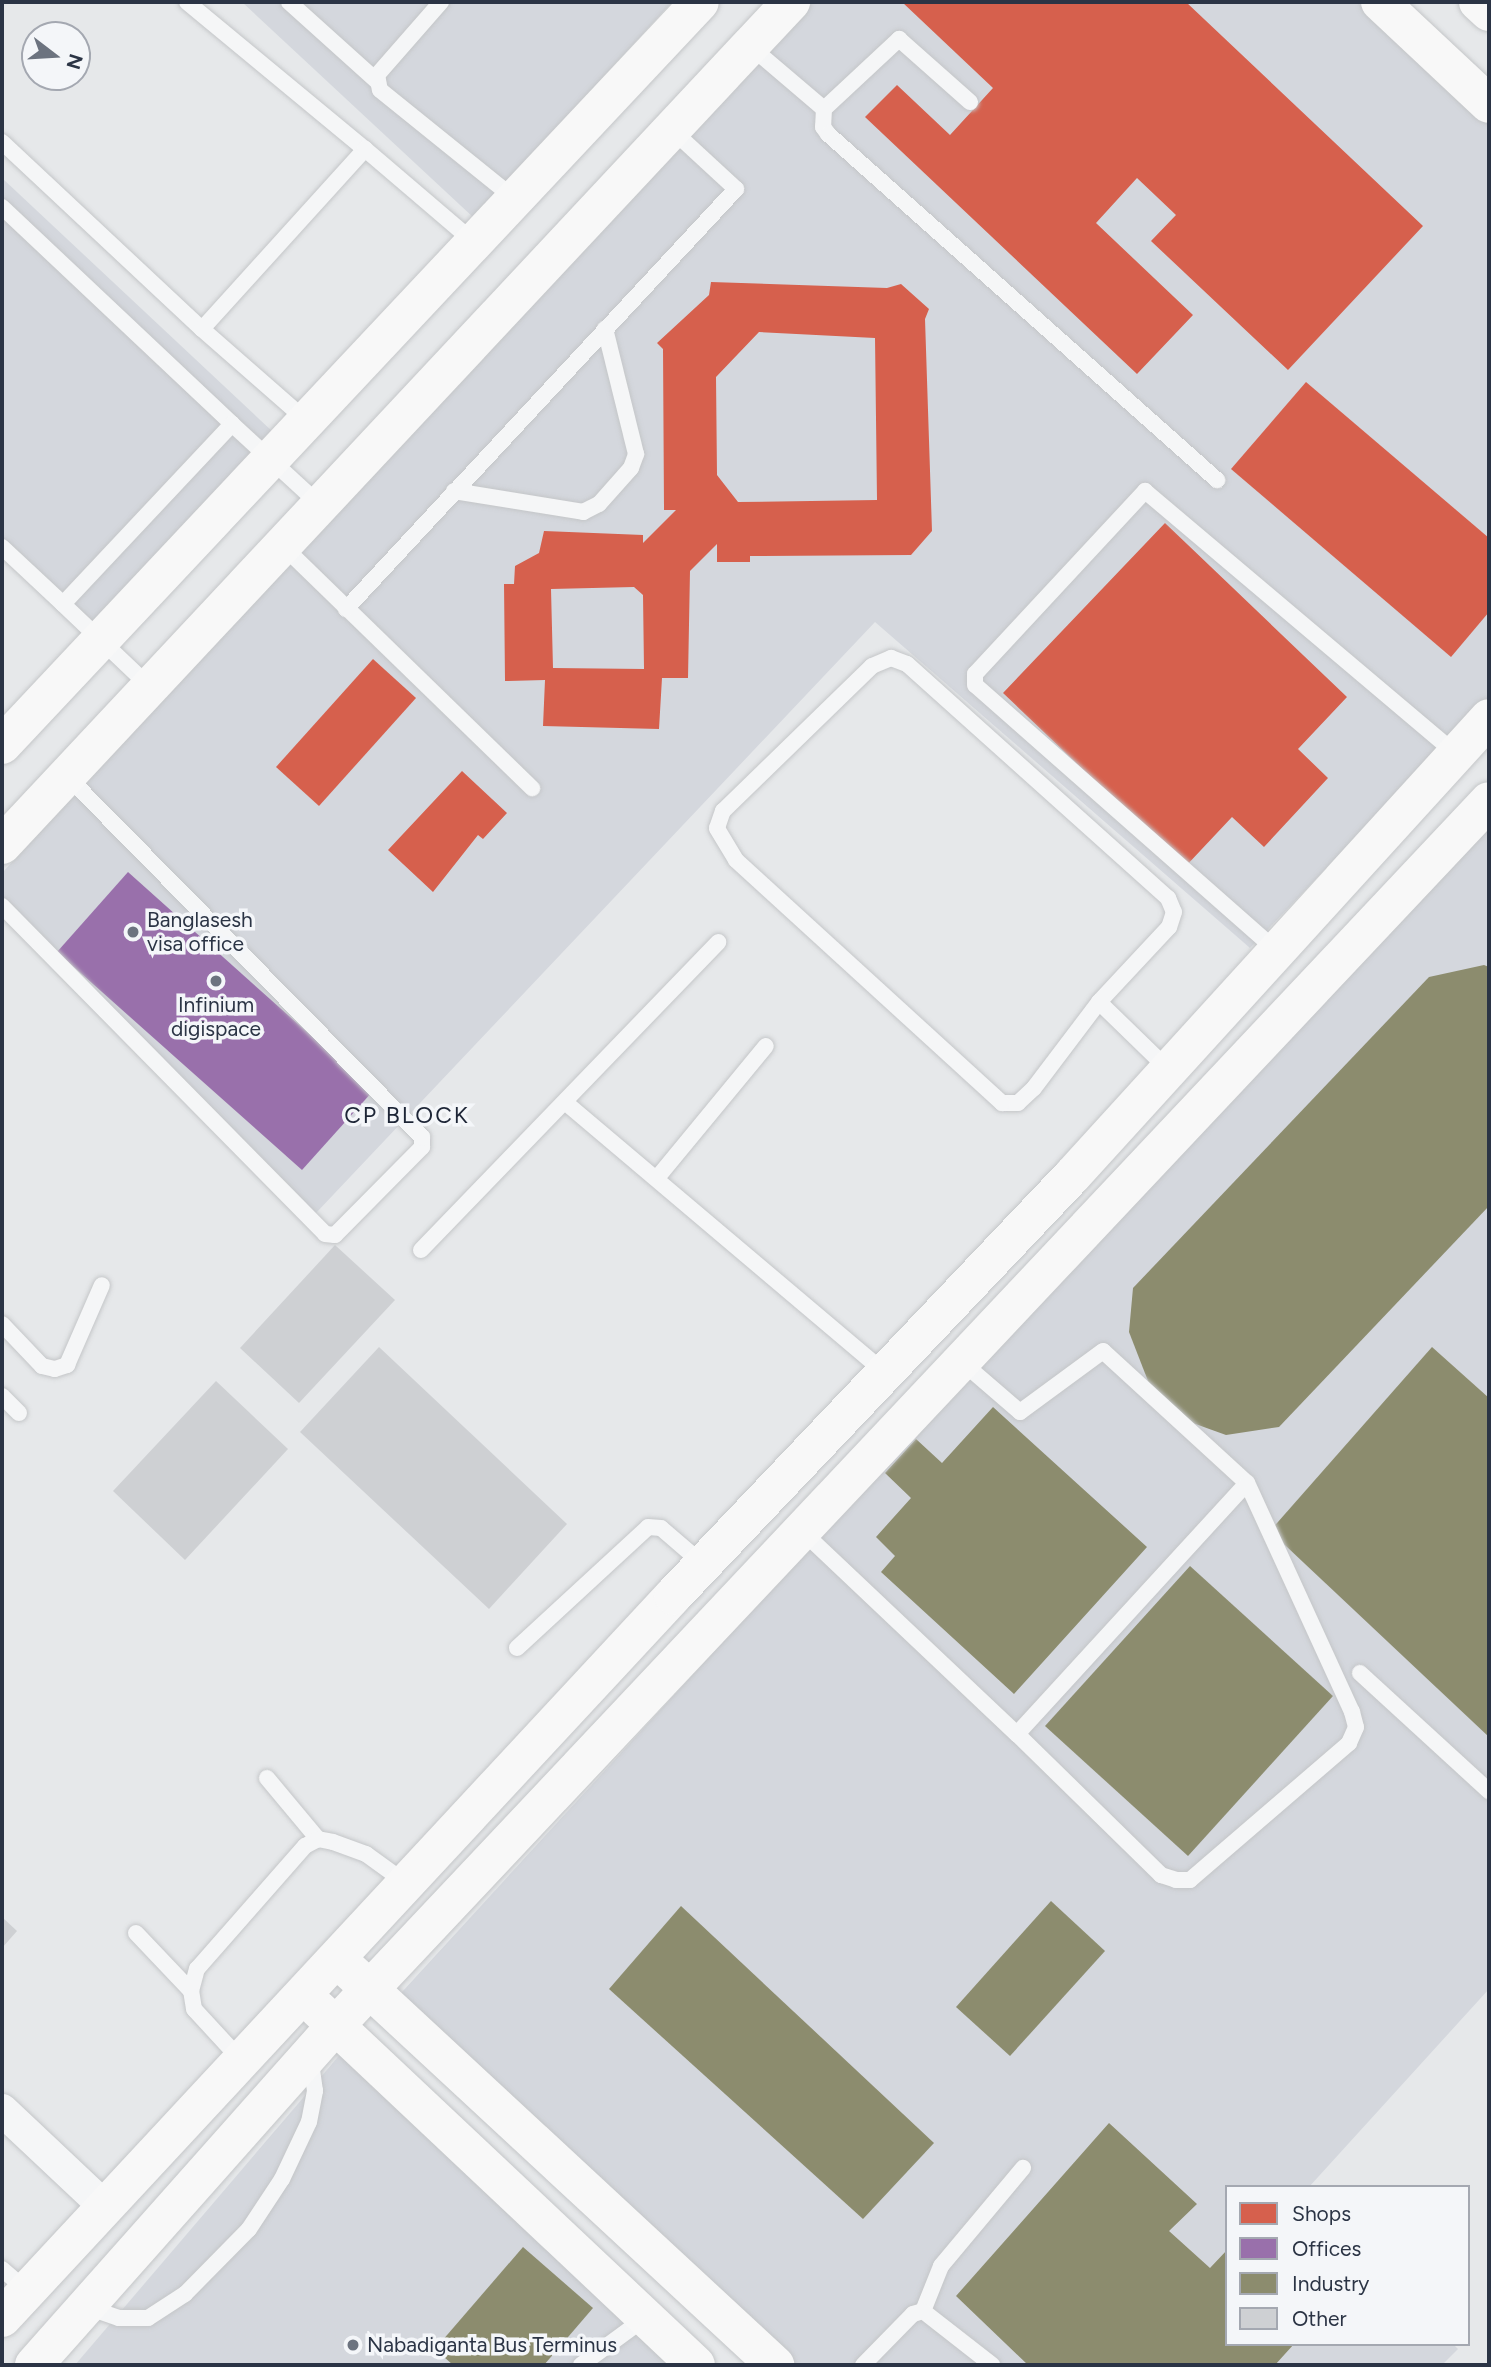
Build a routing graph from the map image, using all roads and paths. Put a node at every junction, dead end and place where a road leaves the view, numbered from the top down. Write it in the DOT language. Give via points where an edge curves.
graph roads {
  1 [pos="187,2"];
  2 [pos="289,2"];
  3 [pos="442,2"];
  4 [pos="792,2"];
  5 [pos="1380,2"];
  6 [pos="1478,2"];
  7 [pos="684,7"];
  8 [pos="1489,12"];
  9 [pos="750,46"];
  10 [pos="378,82"];
  11 [pos="970,102"];
  12 [pos="1489,104"];
  13 [pos="824,109"];
  14 [pos="671,130"];
  15 [pos="2,142"];
  16 [pos="365,149"];
  17 [pos="515,199"];
  18 [pos="2,207"];
  19 [pos="474,242"];
  20 [pos="202,329"];
  21 [pos="605,329"];
  22 [pos="307,421"];
  23 [pos="232,424"];
  24 [pos="269,460"];
  25 [pos="1217,480"];
  26 [pos="454,491"];
  27 [pos="319,505"];
  28 [pos="281,545"];
  29 [pos="2,547"];
  30 [pos="63,604"];
  31 [pos="346,609"];
  32 [pos="101,639"];
  33 [pos="149,686"];
  34 [pos="1489,718"];
  35 [pos="2,745"];
  36 [pos="1456,754"];
  37 [pos="66,775"];
  38 [pos="532,788"];
  39 [pos="1422,792"];
  40 [pos="1477,813"];
  41 [pos="2,845"];
  42 [pos="2,906"];
  43 [pos="718,942"];
  44 [pos="1277,951"];
  45 [pos="1099,1002"];
  46 [pos="766,1046"];
  47 [pos="1169,1070"];
  48 [pos="566,1103"];
  49 [pos="657,1178"];
  50 [pos="421,1250"];
  51 [pos="102,1285"];
  52 [pos="952,1302"];
  53 [pos="2,1324"];
  54 [pos="972,1351"];
  55 [pos="885,1373"];
  56 [pos="2,1396"];
  57 [pos="19,1413"];
  58 [pos="1247,1483"];
  59 [pos="801,1529"];
  60 [pos="704,1565"];
  61 [pos="517,1648"];
  62 [pos="1360,1673"];
  63 [pos="1017,1734"];
  64 [pos="267,1778"];
  65 [pos="1489,1791"];
  66 [pos="318,1839"];
  67 [pos="406,1883"];
  68 [pos="136,1933"];
  69 [pos="336,1958"];
  70 [pos="370,1989"];
  71 [pos="191,1991"];
  72 [pos="301,1995"];
  73 [pos="337,2024"];
  74 [pos="310,2055"];
  75 [pos="241,2060"];
  76 [pos="2,2110"];
  77 [pos="1023,2168"];
  78 [pos="105,2207"];
  79 [pos="10,2293"];
  80 [pos="86,2306"];
  81 [pos="923,2311"];
  82 [pos="645,2318"];
  83 [pos="34,2365"];
  84 [pos="581,2365"];
  85 [pos="696,2365"];
  86 [pos="775,2365"];
  87 [pos="863,2365"];
  88 [pos="992,2365"];
  1 -- 16 [label="lane"];
  2 -- 10 [label="lane"];
  3 -- 10 [label="lane" via="377,75"];
  4 -- 9 [label="street"];
  5 -- 12 [label="street"];
  6 -- 8 [label="street"];
  7 -- 17 [label="street"];
  9 -- 13 [label="lane"];
  9 -- 14 [label="street"];
  10 -- 17 [label="lane" via="380,90"];
  11 -- 13 [label="lane" via="899,39"];
  13 -- 25 [label="lane" via="823,127 828,134"];
  14 -- 21 [label="lane" via="736,189"];
  14 -- 27 [label="street"];
  15 -- 20 [label="lane"];
  16 -- 19 [label="lane"];
  16 -- 20 [label="lane"];
  17 -- 19 [label="street"];
  18 -- 23 [label="lane"];
  19 -- 22 [label="street"];
  20 -- 22 [label="lane"];
  21 -- 26 [label="lane"];
  21 -- 26 [label="lane" via="636,454 631,468 599,504 583,512"];
  22 -- 24 [label="street"];
  23 -- 24 [label="lane"];
  23 -- 30 [label="lane"];
  24 -- 27 [label="lane"];
  24 -- 32 [label="street"];
  26 -- 31 [label="lane"];
  27 -- 28 [label="street"];
  28 -- 31 [label="lane"];
  28 -- 33 [label="street"];
  29 -- 30 [label="lane"];
  30 -- 32 [label="lane"];
  31 -- 38 [label="lane"];
  32 -- 33 [label="lane"];
  32 -- 35 [label="street"];
  33 -- 37 [label="street"];
  34 -- 36 [label="street"];
  36 -- 39 [label="street"];
  36 -- 44 [label="lane" via="1145,491 975,674 975,685"];
  37 -- 41 [label="street"];
  37 -- 42 [label="lane" via="422,1136 422,1147 335,1235 325,1234"];
  39 -- 40 [label="street"];
  39 -- 44 [label="street"];
  40 -- 54 [label="street"];
  43 -- 48 [label="lane"];
  44 -- 47 [label="street"];
  45 -- 45 [label="lane" via="1169,927 1174,912 1168,898 906,664 891,658 872,666 723,811 717,828 736,860 1002,1103 1018,1102 1034,1088"];
  45 -- 47 [label="lane"];
  46 -- 49 [label="lane"];
  47 -- 52 [label="street"];
  48 -- 49 [label="lane"];
  48 -- 50 [label="lane"];
  49 -- 55 [label="lane"];
  51 -- 53 [label="lane" via="66,1365 55,1369 42,1366"];
  52 -- 54 [label="street"];
  52 -- 55 [label="street"];
  54 -- 58 [label="lane" via="1020,1412 1103,1350"];
  54 -- 59 [label="street"];
  55 -- 60 [label="street"];
  56 -- 57 [label="lane"];
  58 -- 63 [label="lane"];
  58 -- 63 [label="lane" via="1352,1712 1356,1727 1349,1743 1191,1880 1177,1880 1161,1875"];
  59 -- 63 [label="lane"];
  59 -- 70 [label="street"];
  60 -- 61 [label="lane" via="661,1528 648,1527"];
  60 -- 67 [label="street"];
  62 -- 65 [label="lane"];
  64 -- 66 [label="lane"];
  66 -- 67 [label="lane" via="366,1854"];
  66 -- 71 [label="lane" via="305,1846 197,1969"];
  67 -- 69 [label="street"];
  68 -- 71 [label="lane"];
  69 -- 70 [label="street"];
  69 -- 72 [label="street"];
  70 -- 73 [label="street"];
  70 -- 86 [label="street"];
  71 -- 75 [label="lane" via="194,2009 203,2022"];
  72 -- 73 [label="street"];
  72 -- 75 [label="street"];
  73 -- 74 [label="street"];
  73 -- 82 [label="street"];
  74 -- 80 [label="street"];
  74 -- 80 [label="lane" via="315,2091 309,2122 282,2179 250,2229 185,2294 148,2318 119,2318"];
  75 -- 78 [label="street"];
  76 -- 78 [label="street"];
  77 -- 81 [label="lane" via="941,2266"];
  78 -- 79 [label="street"];
  80 -- 83 [label="street"];
  81 -- 87 [label="lane" via="913,2314"];
  81 -- 88 [label="lane"];
  82 -- 84 [label="lane"];
  82 -- 85 [label="street"];
}
